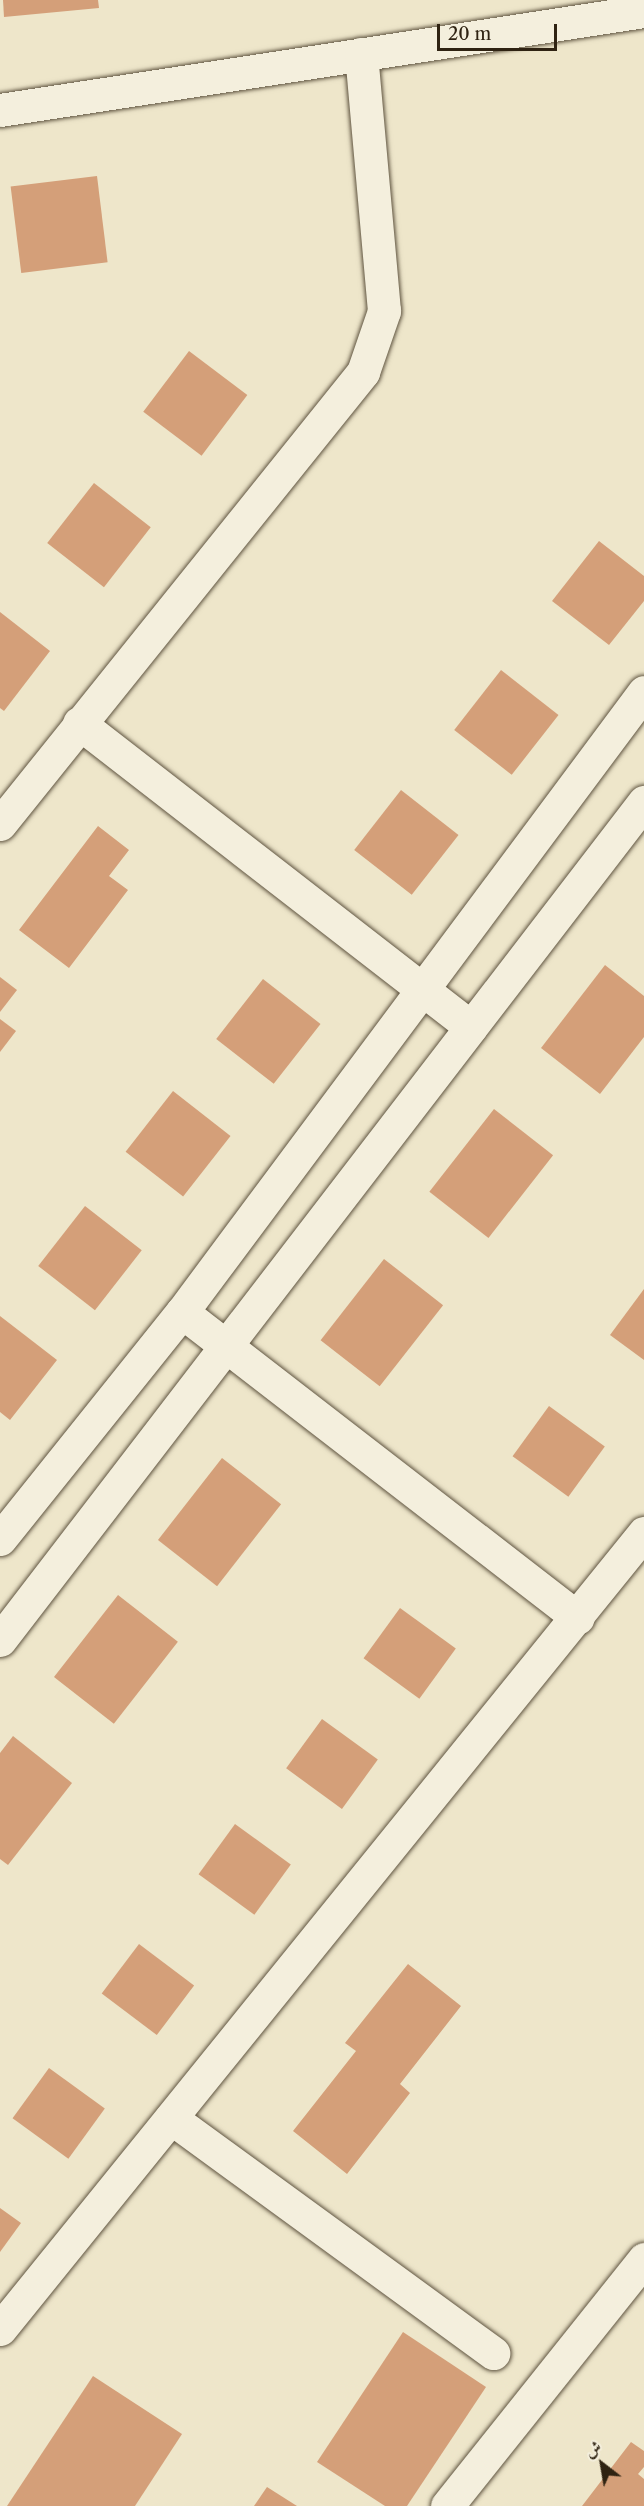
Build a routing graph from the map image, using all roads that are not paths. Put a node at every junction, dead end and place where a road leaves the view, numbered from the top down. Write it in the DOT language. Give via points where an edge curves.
graph roads {
  1 [pos="644,10"];
  2 [pos="361,54"];
  3 [pos="0,110"];
  4 [pos="644,692"];
  5 [pos="79,723"];
  6 [pos="644,802"];
  7 [pos="0,824"];
  8 [pos="420,987"];
  9 [pos="471,1027"];
  10 [pos="182,1312"];
  11 [pos="226,1349"];
  12 [pos="644,1533"];
  13 [pos="0,1539"];
  14 [pos="578,1618"];
  15 [pos="0,1640"];
  16 [pos="171,2118"];
  17 [pos="644,2259"];
  18 [pos="0,2329"];
  19 [pos="493,2353"];
  20 [pos="447,2506"];
  1 -- 2 [label="street"];
  2 -- 3 [label="street"];
  2 -- 5 [label="street" via="384,311 363,372"];
  4 -- 8 [label="street"];
  5 -- 7 [label="street"];
  5 -- 8 [label="street"];
  6 -- 9 [label="street"];
  8 -- 9 [label="street"];
  8 -- 10 [label="street"];
  9 -- 11 [label="street"];
  10 -- 11 [label="street"];
  10 -- 13 [label="street"];
  11 -- 14 [label="street"];
  11 -- 15 [label="street"];
  12 -- 14 [label="street"];
  14 -- 16 [label="street"];
  16 -- 18 [label="street"];
  16 -- 19 [label="street"];
  17 -- 20 [label="street"];
}
